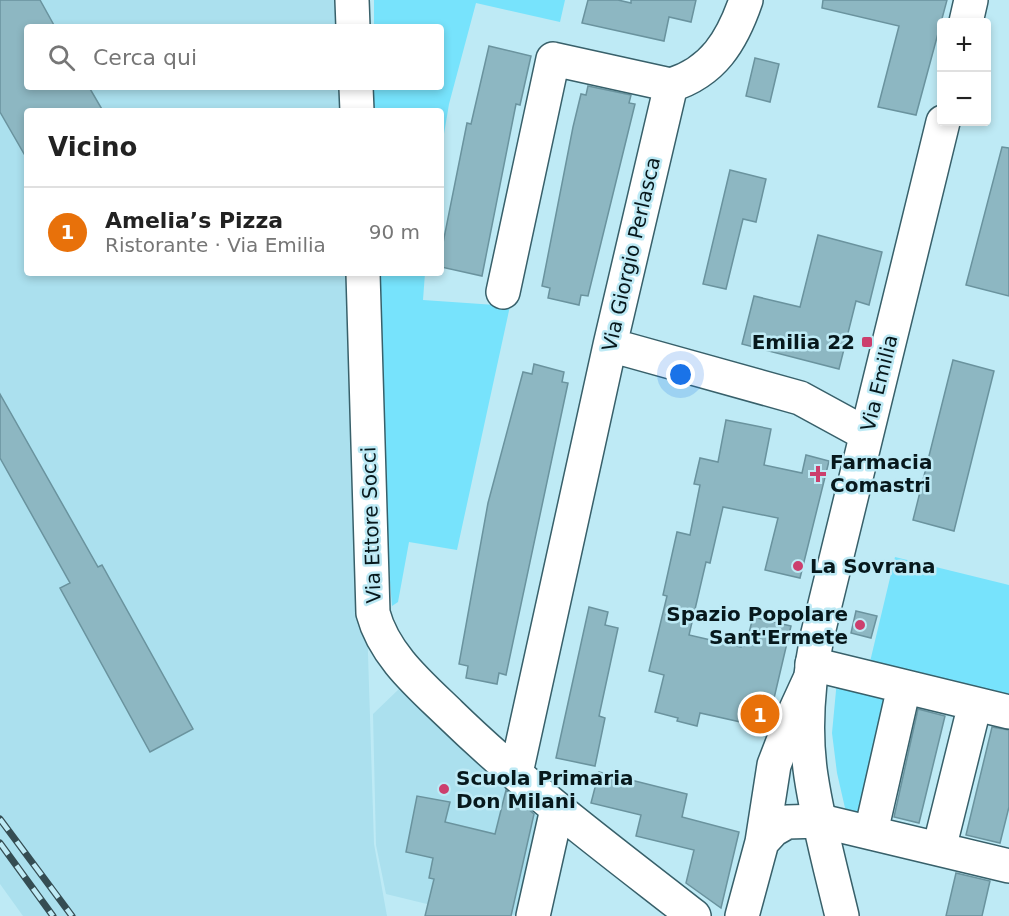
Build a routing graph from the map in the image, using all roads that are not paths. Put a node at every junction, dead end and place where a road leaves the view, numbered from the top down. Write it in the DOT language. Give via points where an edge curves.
graph roads {
  1 [pos="352,0"];
  2 [pos="746,0"];
  3 [pos="971,0"];
  4 [pos="967,18"];
  5 [pos="353,24"];
  6 [pos="670,85"];
  7 [pos="356,90"];
  8 [pos="357,108"];
  9 [pos="942,126"];
  10 [pos="363,276"];
  11 [pos="503,292"];
  12 [pos="610,345"];
  13 [pos="866,434"];
  14 [pos="811,672"];
  15 [pos="904,687"];
  16 [pos="975,704"];
  17 [pos="1009,712"];
  18 [pos="516,773"];
  19 [pos="771,774"];
  20 [pos="811,774"];
  21 [pos="557,809"];
  22 [pos="821,820"];
  23 [pos="871,832"];
  24 [pos="762,842"];
  25 [pos="939,849"];
  26 [pos="1009,866"];
  27 [pos="533,916"];
  28 [pos="694,916"];
  29 [pos="742,916"];
  30 [pos="842,916"];
  1 -- 5 [label="street"];
  2 -- 6 [label="street" via="712,62 687,80"];
  3 -- 4 [label="street"];
  6 -- 11 [label="street" via="553,59"];
  6 -- 12 [label="street, Via Giorgio Perlasca"];
  7 -- 8 [label="street"];
  9 -- 13 [label="street, Via Emilia"];
  10 -- 18 [label="street, Via Ettore Socci" via="376,622 391,650 415,680"];
  12 -- 13 [label="street" via="800,398"];
  12 -- 18 [label="street, Via Giorgio Perlasca"];
  13 -- 14 [label="street, Via Emilia"];
  14 -- 15 [label="street"];
  14 -- 19 [label="street, Via Emilia"];
  14 -- 20 [label="street, Via Emilia"];
  15 -- 16 [label="street"];
  15 -- 23 [label="street"];
  16 -- 17 [label="street"];
  16 -- 25 [label="street"];
  18 -- 21 [label="street, Via Ettore Socci"];
  19 -- 20 [label="street" via="788,770"];
  19 -- 24 [label="street, Via Emilia"];
  20 -- 22 [label="street, Via Emilia"];
  21 -- 27 [label="street"];
  21 -- 28 [label="street, Via Ettore Socci"];
  22 -- 23 [label="street"];
  22 -- 24 [label="street" via="787,822"];
  22 -- 30 [label="street, Via Emilia"];
  23 -- 25 [label="street"];
  24 -- 29 [label="street, Via Emilia"];
  25 -- 26 [label="street"];
}
